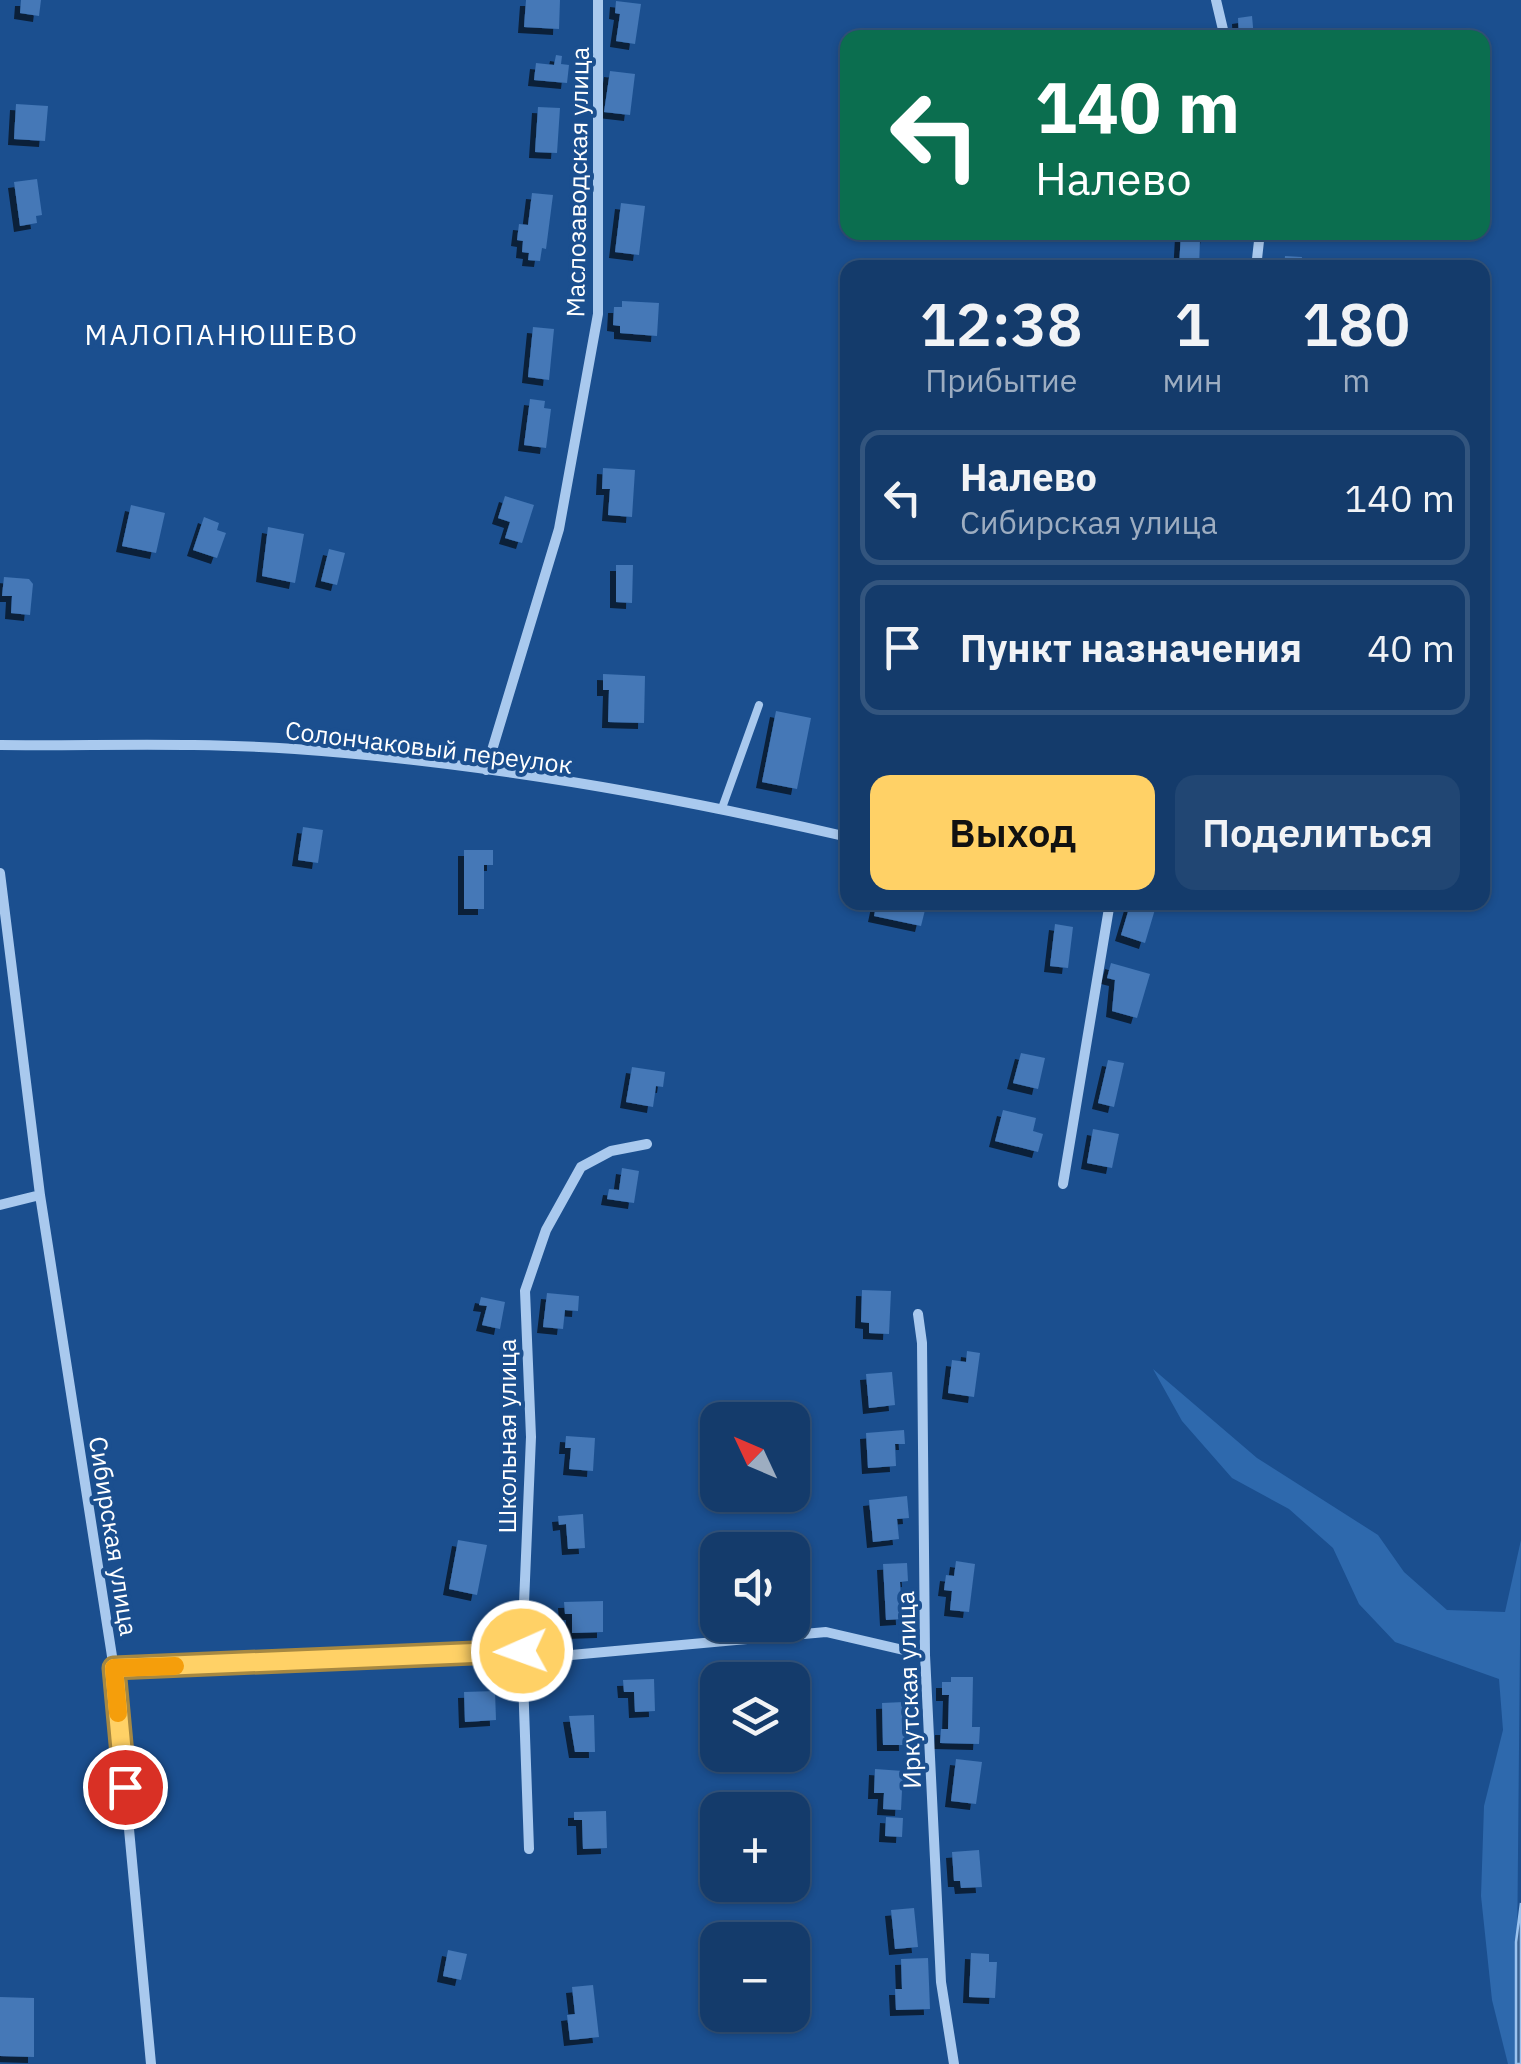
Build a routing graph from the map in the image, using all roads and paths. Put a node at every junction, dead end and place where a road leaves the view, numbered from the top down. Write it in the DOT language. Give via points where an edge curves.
graph roads {
  1 [pos="598,0"];
  2 [pos="1216,0"];
  3 [pos="1223,30"];
  4 [pos="759,705"];
  5 [pos="0,745"];
  6 [pos="486,770"];
  7 [pos="722,808"];
  8 [pos="840,836"];
  9 [pos="0,873"];
  10 [pos="1109,910"];
  11 [pos="647,1144"];
  12 [pos="1062,1184"];
  13 [pos="40,1195"];
  14 [pos="0,1205"];
  15 [pos="918,1314"];
  16 [pos="522,1651"];
  17 [pos="924,1654"];
  18 [pos="114,1668"];
  19 [pos="529,1849"];
  20 [pos="151,2064"];
  21 [pos="954,2064"];
  1 -- 6 [label="street, Маслозаводская улица" via="596,332 558,529"];
  2 -- 3 [label="street"];
  4 -- 7 [label="lane"];
  5 -- 6 [label="street, Солончаковый переулок" via="294,749"];
  6 -- 7 [label="street, Солончаковый переулок"];
  7 -- 8 [label="street, Солончаковый переулок"];
  9 -- 13 [label="street, Сибирская улица"];
  10 -- 12 [label="street"];
  11 -- 16 [label="street, Школьная улица" via="611,1151 581,1168 546,1230 524,1291 531,1437"];
  13 -- 14 [label="street"];
  13 -- 18 [label="street, Сибирская улица"];
  15 -- 17 [label="street, Иркутская улица"];
  16 -- 17 [label="street" via="560,1656 826,1632"];
  16 -- 18 [label="street"];
  16 -- 19 [label="street, Школьная улица"];
  17 -- 21 [label="street, Иркутская улица" via="941,1982"];
  18 -- 20 [label="street, Сибирская улица"];
}
